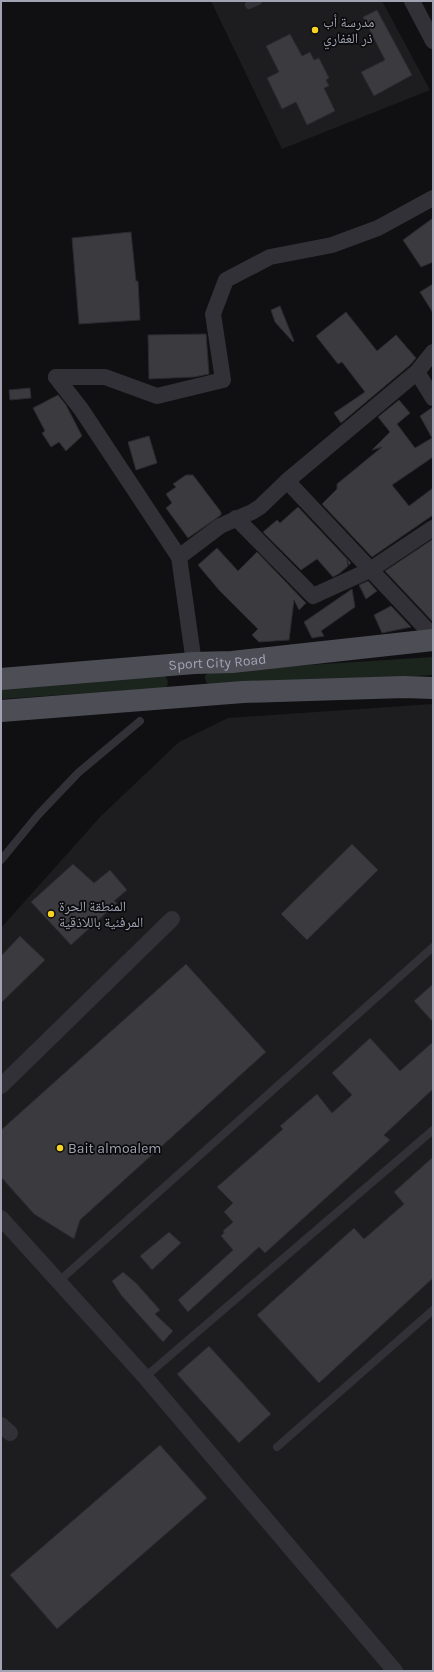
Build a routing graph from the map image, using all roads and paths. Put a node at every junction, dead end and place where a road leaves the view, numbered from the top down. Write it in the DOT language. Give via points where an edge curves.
graph roads {
  1 [pos="258,1"];
  2 [pos="412,1"];
  3 [pos="250,5"];
  4 [pos="433,41"];
  5 [pos="433,198"];
  6 [pos="433,352"];
  7 [pos="417,372"];
  8 [pos="433,398"];
  9 [pos="286,481"];
  10 [pos="236,518"];
  11 [pos="433,528"];
  12 [pos="179,557"];
  13 [pos="370,570"];
  14 [pos="433,636"];
  15 [pos="433,640"];
  16 [pos="194,663"];
  17 [pos="1,678"];
  18 [pos="433,688"];
  19 [pos="1,711"];
  20 [pos="140,721"];
  21 [pos="1,860"];
  22 [pos="172,919"];
  23 [pos="433,947"];
  24 [pos="1,1086"];
  25 [pos="433,1130"];
  26 [pos="1,1218"];
  27 [pos="58,1282"];
  28 [pos="433,1310"];
  29 [pos="145,1377"];
  30 [pos="277,1447"];
  31 [pos="395,1671"];
  1 -- 3 [label="lane"];
  2 -- 4 [label="street"];
  5 -- 12 [label="street" via="378,228 332,246 270,257 226,280 213,314 223,380 157,396 105,377 56,377 81,409"];
  6 -- 7 [label="street"];
  7 -- 8 [label="street"];
  7 -- 9 [label="street"];
  9 -- 10 [label="street" via="260,507"];
  9 -- 13 [label="street"];
  10 -- 12 [label="street" via="220,526"];
  10 -- 13 [label="street" via="314,596"];
  11 -- 13 [label="street"];
  12 -- 16 [label="street"];
  13 -- 14 [label="street"];
  15 -- 16 [label="main road, Sport City Road" via="232,662"];
  16 -- 17 [label="main road, Sport City Road"];
  18 -- 19 [label="main road" via="243,692"];
  20 -- 21 [label="lane" via="78,773 38,815"];
  22 -- 24 [label="street"];
  23 -- 27 [label="lane"];
  25 -- 29 [label="lane"];
  26 -- 27 [label="street"];
  27 -- 29 [label="street"];
  28 -- 30 [label="lane"];
  29 -- 31 [label="street"];
}
